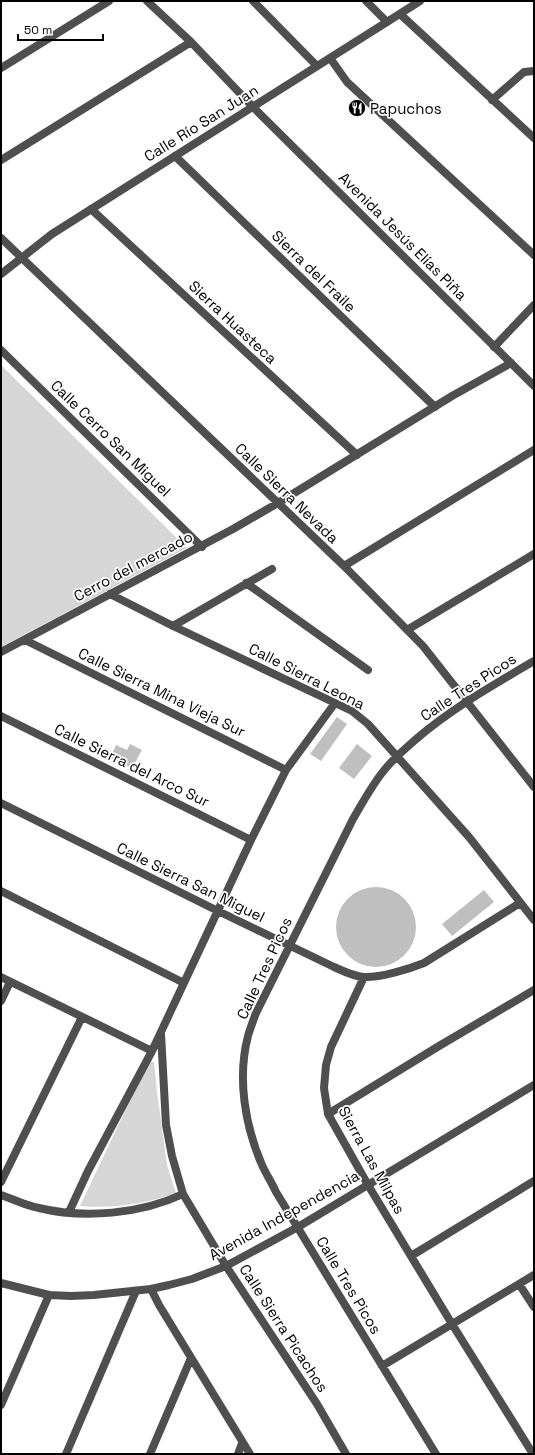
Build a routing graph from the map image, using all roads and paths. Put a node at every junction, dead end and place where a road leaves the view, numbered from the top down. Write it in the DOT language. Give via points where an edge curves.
graph roads {
  1 [pos="109,1"];
  2 [pos="147,1"];
  3 [pos="253,1"];
  4 [pos="366,1"];
  5 [pos="420,1"];
  6 [pos="400,14"];
  7 [pos="387,22"];
  8 [pos="191,42"];
  9 [pos="330,58"];
  10 [pos="317,66"];
  11 [pos="1,68"];
  12 [pos="534,71"];
  13 [pos="492,100"];
  14 [pos="253,107"];
  15 [pos="534,138"];
  16 [pos="175,156"];
  17 [pos="1,160"];
  18 [pos="91,209"];
  19 [pos="1,238"];
  20 [pos="534,255"];
  21 [pos="22,258"];
  22 [pos="1,274"];
  23 [pos="534,305"];
  24 [pos="494,347"];
  25 [pos="1,350"];
  26 [pos="511,363"];
  27 [pos="534,386"];
  28 [pos="435,407"];
  29 [pos="534,450"];
  30 [pos="357,455"];
  31 [pos="278,503"];
  32 [pos="202,547"];
  33 [pos="534,554"];
  34 [pos="344,566"];
  35 [pos="272,569"];
  36 [pos="246,583"];
  37 [pos="110,594"];
  38 [pos="173,626"];
  39 [pos="407,630"];
  40 [pos="25,640"];
  41 [pos="1,652"];
  42 [pos="534,661"];
  43 [pos="368,670"];
  44 [pos="466,701"];
  45 [pos="335,703"];
  46 [pos="1,716"];
  47 [pos="397,756"];
  48 [pos="286,770"];
  49 [pos="534,787"];
  50 [pos="1,803"];
  51 [pos="251,840"];
  52 [pos="1,890"];
  53 [pos="520,903"];
  54 [pos="218,911"];
  55 [pos="534,920"];
  56 [pos="289,945"];
  57 [pos="1,977"];
  58 [pos="364,977"];
  59 [pos="10,982"];
  60 [pos="184,983"];
  61 [pos="534,990"];
  62 [pos="1,1001"];
  63 [pos="82,1016"];
  64 [pos="161,1032"];
  65 [pos="152,1051"];
  66 [pos="534,1085"];
  67 [pos="328,1114"];
  68 [pos="534,1180"];
  69 [pos="1,1182"];
  70 [pos="368,1185"];
  71 [pos="183,1194"];
  72 [pos="1,1195"];
  73 [pos="68,1212"];
  74 [pos="298,1227"];
  75 [pos="411,1256"];
  76 [pos="226,1266"];
  77 [pos="534,1275"];
  78 [pos="1,1283"];
  79 [pos="520,1284"];
  80 [pos="151,1289"];
  81 [pos="136,1291"];
  82 [pos="49,1295"];
  83 [pos="534,1307"];
  84 [pos="452,1324"];
  85 [pos="191,1358"];
  86 [pos="382,1366"];
  87 [pos="1,1405"];
  88 [pos="242,1443"];
  89 [pos="66,1454"];
  90 [pos="150,1454"];
  91 [pos="238,1454"];
  92 [pos="250,1454"];
  93 [pos="346,1454"];
  94 [pos="436,1454"];
  95 [pos="532,1454"];
  1 -- 11 [label="street"];
  2 -- 8 [label="street, Avenida Jesús Elías Piña"];
  3 -- 10 [label="street"];
  4 -- 7 [label="street"];
  5 -- 6 [label="street, Calle Río San Juan"];
  6 -- 7 [label="street, Calle Río San Juan"];
  6 -- 13 [label="street"];
  7 -- 9 [label="street, Calle Río San Juan"];
  8 -- 14 [label="street, Avenida Jesús Elías Piña"];
  8 -- 17 [label="street"];
  9 -- 10 [label="street, Calle Río San Juan"];
  9 -- 20 [label="street" via="347,82"];
  10 -- 14 [label="street, Calle Río San Juan"];
  12 -- 13 [label="street" via="524,72"];
  13 -- 15 [label="street"];
  14 -- 16 [label="street, Calle Río San Juan"];
  14 -- 24 [label="street, Avenida Jesús Elías Piña"];
  16 -- 18 [label="street, Calle Río San Juan"];
  16 -- 28 [label="street, Sierra del Fraile"];
  18 -- 21 [label="street, Calle Río San Juan" via="52,234"];
  18 -- 30 [label="street, Sierra Huasteca"];
  19 -- 21 [label="street, Calle Sierra Nevada"];
  21 -- 22 [label="street, Calle Río San Juan"];
  21 -- 31 [label="street, Calle Sierra Nevada"];
  23 -- 24 [label="street"];
  24 -- 26 [label="street, Avenida Jesús Elías Piña"];
  25 -- 32 [label="street, Calle Cerro San Miguel"];
  26 -- 27 [label="street, Avenida Jesús Elías Piña"];
  26 -- 28 [label="street, Cerro del mercado"];
  28 -- 30 [label="street, Cerro del mercado"];
  29 -- 34 [label="street"];
  30 -- 31 [label="street, Cerro del mercado"];
  31 -- 32 [label="street, Cerro del mercado"];
  31 -- 34 [label="street, Calle Sierra Nevada"];
  32 -- 37 [label="street, Cerro del mercado"];
  33 -- 39 [label="street"];
  34 -- 39 [label="street, Calle Sierra Nevada"];
  35 -- 36 [label="street"];
  36 -- 38 [label="street"];
  36 -- 43 [label="street"];
  37 -- 38 [label="street, Calle Sierra Leona"];
  37 -- 40 [label="street, Cerro del mercado"];
  38 -- 45 [label="street, Calle Sierra Leona"];
  39 -- 44 [label="street, Calle Sierra Nevada" via="423,646"];
  40 -- 41 [label="street, Cerro del mercado"];
  40 -- 48 [label="street, Calle Sierra Mina Vieja Sur"];
  42 -- 44 [label="street, Calle Tres Picos"];
  44 -- 47 [label="street, Calle Tres Picos"];
  44 -- 49 [label="street, Calle Sierra Nevada"];
  45 -- 47 [label="street, Calle Sierra Leona" via="352,711 368,724"];
  45 -- 48 [label="street, Calle Sierra Picachos"];
  46 -- 51 [label="street, Calle Sierra del Arco Sur"];
  47 -- 53 [label="street, Calle Sierra Leona" via="469,837"];
  47 -- 56 [label="street, Calle Tres Picos" via="371,788 353,819"];
  48 -- 51 [label="street, Calle Sierra Picachos"];
  50 -- 54 [label="street, Calle Sierra San Miguel"];
  51 -- 54 [label="street, Calle Sierra Picachos"];
  52 -- 60 [label="street"];
  53 -- 55 [label="street, Calle Sierra Leona"];
  53 -- 58 [label="street, Calle Sierra San Miguel" via="424,963 411,969"];
  54 -- 56 [label="street, Calle Sierra San Miguel"];
  54 -- 60 [label="street, Calle Sierra Picachos"];
  56 -- 58 [label="street, Calle Sierra San Miguel" via="349,974"];
  56 -- 74 [label="street, Calle Tres Picos" via="256,1013 248,1036 242,1070 245,1104 254,1144 276,1192"];
  57 -- 59 [label="street"];
  58 -- 67 [label="street, Sierra Las Milpas" via="331,1047 326,1065 324,1088"];
  59 -- 62 [label="street"];
  59 -- 63 [label="street"];
  60 -- 64 [label="street, Calle Sierra Picachos"];
  61 -- 67 [label="street"];
  63 -- 65 [label="street"];
  63 -- 69 [label="street"];
  64 -- 65 [label="street, Calle Sierra Picachos"];
  64 -- 71 [label="street, Calle Sierra Picachos" via="166,1125"];
  65 -- 73 [label="street, Calle Sierra Picachos"];
  66 -- 70 [label="street, Avenida Independencia"];
  67 -- 70 [label="street, Sierra Las Milpas"];
  68 -- 75 [label="street"];
  70 -- 74 [label="street, Avenida Independencia"];
  70 -- 75 [label="street, Sierra Las Milpas"];
  71 -- 73 [label="street" via="168,1202 133,1210 104,1214"];
  71 -- 76 [label="street, Calle Sierra Picachos"];
  72 -- 73 [label="street" via="38,1208"];
  74 -- 76 [label="street, Avenida Independencia"];
  74 -- 86 [label="street, Calle Tres Picos"];
  75 -- 84 [label="street, Sierra Las Milpas"];
  76 -- 80 [label="street, Avenida Independencia" via="192,1279"];
  76 -- 93 [label="street, Calle Sierra Picachos" via="317,1404"];
  77 -- 79 [label="street"];
  78 -- 82 [label="street, Avenida Independencia"];
  79 -- 83 [label="street"];
  79 -- 84 [label="street"];
  80 -- 81 [label="street, Avenida Independencia"];
  80 -- 85 [label="street"];
  81 -- 82 [label="street, Avenida Independencia" via="94,1296"];
  81 -- 89 [label="street"];
  82 -- 87 [label="street"];
  84 -- 86 [label="street"];
  84 -- 95 [label="street, Sierra Las Milpas"];
  85 -- 88 [label="street"];
  85 -- 90 [label="street"];
  86 -- 94 [label="street, Calle Tres Picos"];
  88 -- 91 [label="street"];
  88 -- 92 [label="street"];
}
